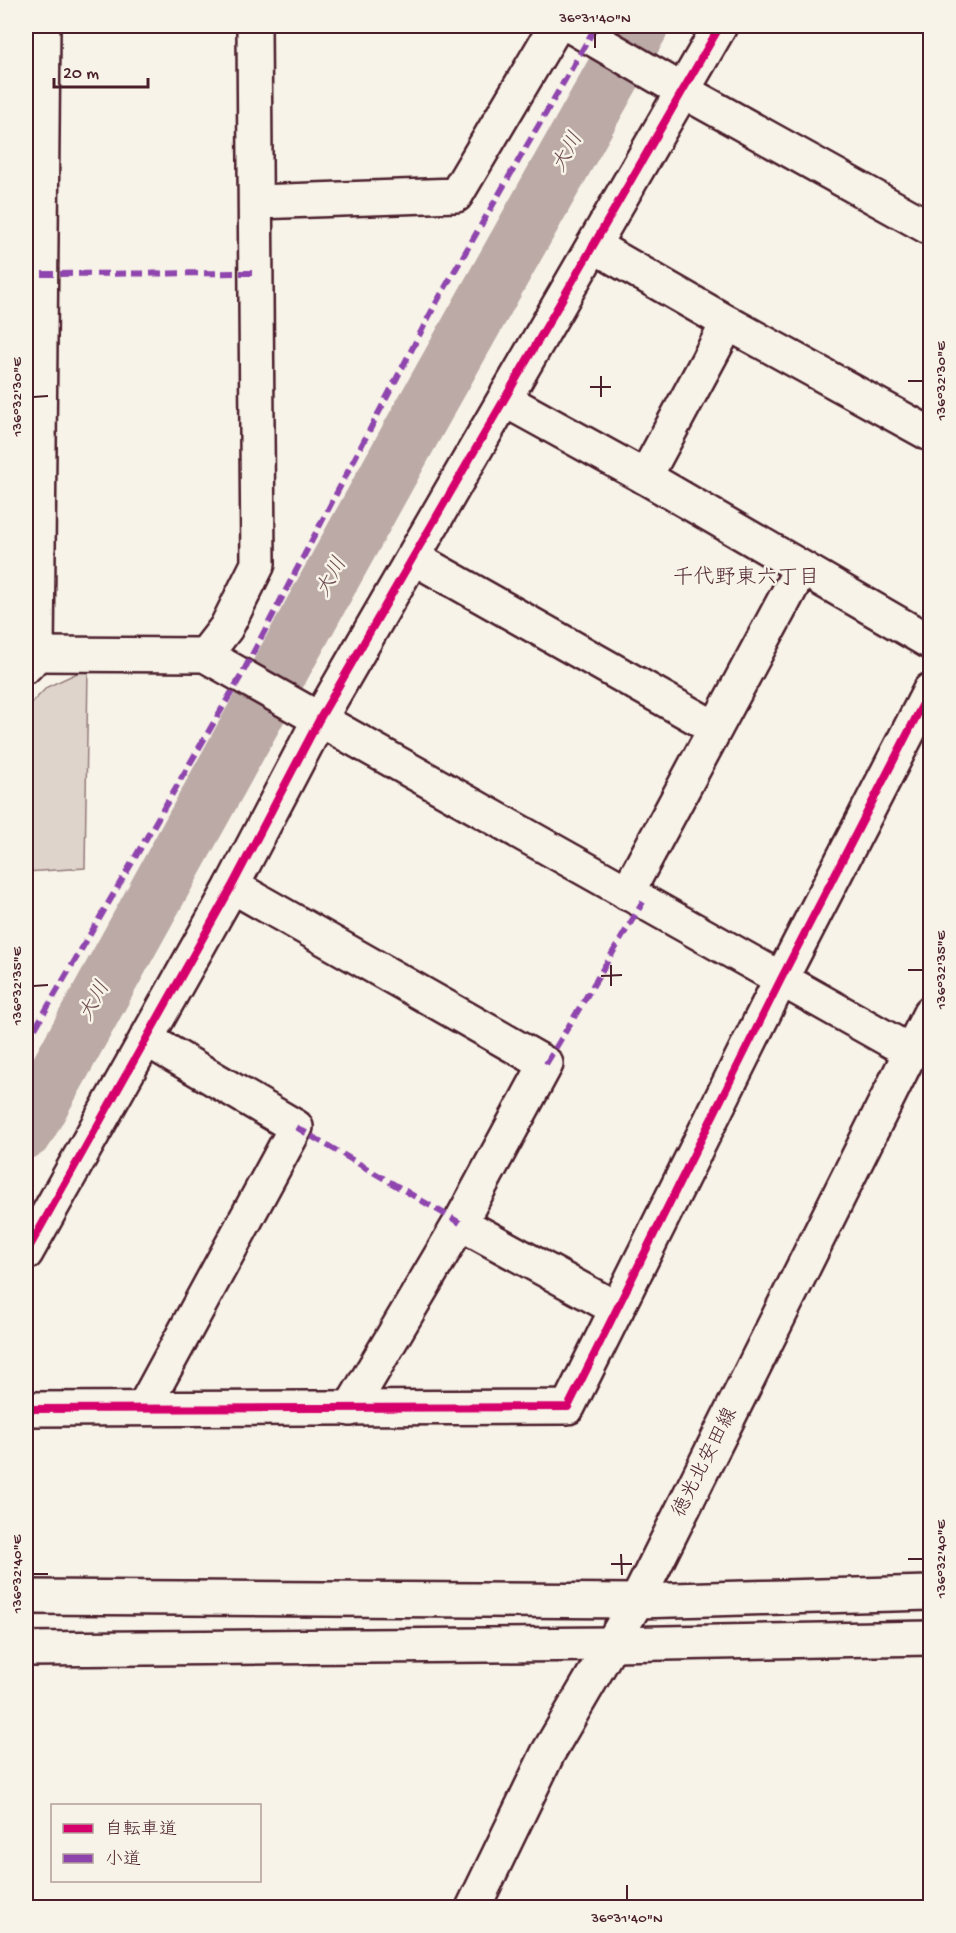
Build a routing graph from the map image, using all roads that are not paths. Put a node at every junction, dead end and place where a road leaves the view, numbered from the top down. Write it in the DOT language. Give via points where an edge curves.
graph roads {
  1 [pos="43,26"];
  2 [pos="254,26"];
  3 [pos="556,26"];
  4 [pos="571,26"];
  5 [pos="720,26"];
  6 [pos="675,86"];
  7 [pos="256,202"];
  8 [pos="930,228"];
  9 [pos="594,246"];
  10 [pos="34,274"];
  11 [pos="728,323"];
  12 [pos="505,400"];
  13 [pos="930,434"];
  14 [pos="645,477"];
  15 [pos="414,558"];
  16 [pos="801,569"];
  17 [pos="930,642"];
  18 [pos="205,655"];
  19 [pos="31,660"];
  20 [pos="930,690"];
  21 [pos="319,720"];
  22 [pos="715,728"];
  23 [pos="232,886"];
  24 [pos="627,893"];
  25 [pos="780,979"];
  26 [pos="930,1013"];
  27 [pos="146,1039"];
  28 [pos="911,1052"];
  29 [pos="460,1223"];
  30 [pos="26,1253"];
  31 [pos="617,1309"];
  32 [pos="144,1407"];
  33 [pos="26,1409"];
  34 [pos="350,1409"];
  35 [pos="930,1593"];
  36 [pos="26,1597"];
  37 [pos="637,1601"];
  38 [pos="930,1638"];
  39 [pos="612,1644"];
  40 [pos="26,1649"];
  41 [pos="473,1908"];
  1 -- 10 [label="street"];
  2 -- 7 [label="street"];
  3 -- 7 [label="street" via="456,195"];
  4 -- 6 [label="street"];
  5 -- 6 [label="street"];
  6 -- 8 [label="street"];
  6 -- 9 [label="street"];
  7 -- 18 [label="street" via="258,564 226,628"];
  9 -- 11 [label="street"];
  9 -- 12 [label="street"];
  10 -- 19 [label="street"];
  11 -- 13 [label="street"];
  11 -- 14 [label="street"];
  12 -- 14 [label="street"];
  12 -- 15 [label="street"];
  14 -- 16 [label="street"];
  15 -- 21 [label="street"];
  15 -- 22 [label="street"];
  16 -- 17 [label="street"];
  16 -- 22 [label="street"];
  18 -- 19 [label="street"];
  18 -- 21 [label="street"];
  20 -- 25 [label="street"];
  21 -- 23 [label="street"];
  21 -- 24 [label="street"];
  22 -- 24 [label="street"];
  23 -- 27 [label="street"];
  23 -- 29 [label="street" via="546,1064"];
  24 -- 25 [label="street"];
  25 -- 28 [label="street"];
  25 -- 31 [label="street"];
  26 -- 28 [label="street, 徳光北安田線"];
  27 -- 30 [label="street"];
  27 -- 32 [label="street" via="296,1127"];
  28 -- 37 [label="street, 徳光北安田線"];
  29 -- 31 [label="street"];
  29 -- 34 [label="street"];
  31 -- 34 [label="street" via="568,1407"];
  32 -- 33 [label="street"];
  32 -- 34 [label="street"];
  35 -- 37 [label="street"];
  36 -- 37 [label="street"];
  37 -- 39 [label="street, 徳光北安田線"];
  38 -- 39 [label="street"];
  39 -- 40 [label="street"];
  39 -- 41 [label="street, 徳光北安田線" via="548,1753"];
}
